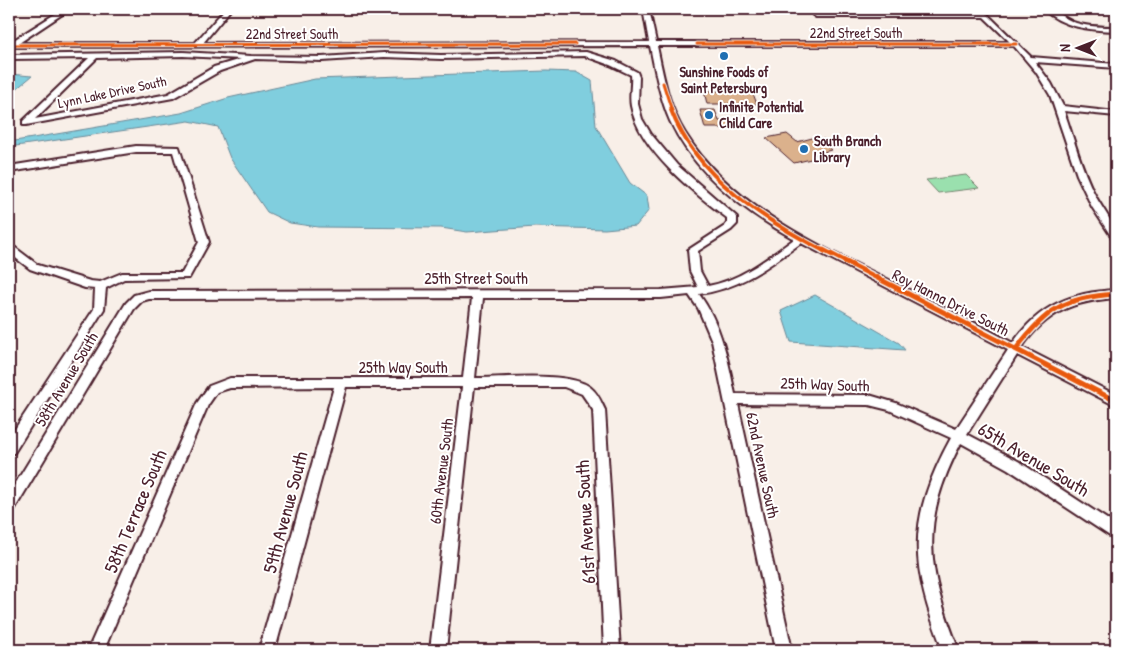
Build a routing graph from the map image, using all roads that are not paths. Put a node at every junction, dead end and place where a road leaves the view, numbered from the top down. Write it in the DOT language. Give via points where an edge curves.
graph roads {
  1 [pos="67,9"];
  2 [pos="96,9"];
  3 [pos="146,9"];
  4 [pos="172,9"];
  5 [pos="228,9"];
  6 [pos="646,9"];
  7 [pos="846,9"];
  8 [pos="910,9"];
  9 [pos="1046,9"];
  10 [pos="1110,9"];
  11 [pos="982,12"];
  12 [pos="1116,13"];
  13 [pos="816,15"];
  14 [pos="850,15"];
  15 [pos="915,15"];
  16 [pos="1116,28"];
  17 [pos="654,44"];
  18 [pos="1016,44"];
  19 [pos="10,45"];
  20 [pos="197,45"];
  21 [pos="95,56"];
  22 [pos="9,57"];
  23 [pos="254,57"];
  24 [pos="1028,59"];
  25 [pos="1116,66"];
  26 [pos="1060,108"];
  27 [pos="1115,116"];
  28 [pos="9,169"];
  29 [pos="1116,237"];
  30 [pos="801,239"];
  31 [pos="9,248"];
  32 [pos="101,286"];
  33 [pos="699,290"];
  34 [pos="1116,294"];
  35 [pos="478,295"];
  36 [pos="138,298"];
  37 [pos="1016,349"];
  38 [pos="468,383"];
  39 [pos="341,384"];
  40 [pos="213,389"];
  41 [pos="592,394"];
  42 [pos="731,399"];
  43 [pos="1116,401"];
  44 [pos="957,435"];
  45 [pos="9,449"];
  46 [pos="9,506"];
  47 [pos="1116,533"];
  48 [pos="96,650"];
  49 [pos="267,650"];
  50 [pos="438,650"];
  51 [pos="612,650"];
  52 [pos="784,650"];
  53 [pos="951,650"];
  1 -- 19 [label="street"];
  2 -- 3 [label="street"];
  3 -- 4 [label="street"];
  5 -- 20 [label="street"];
  6 -- 17 [label="street"];
  7 -- 14 [label="street"];
  8 -- 15 [label="street"];
  9 -- 16 [label="street" via="1073,26"];
  10 -- 12 [label="street"];
  11 -- 15 [label="street"];
  11 -- 18 [label="street"];
  13 -- 14 [label="street"];
  14 -- 15 [label="street"];
  17 -- 18 [label="street, 22nd Street South"];
  17 -- 20 [label="street, 22nd Street South"];
  17 -- 30 [label="street" via="672,115 689,146 735,194"];
  18 -- 24 [label="street"];
  19 -- 20 [label="street, 22nd Street South"];
  21 -- 22 [label="street"];
  21 -- 23 [label="street" via="182,54"];
  21 -- 23 [label="street, Lynn Lake Drive South" via="26,123 170,96 217,69"];
  23 -- 33 [label="street, Lynn Lake Drive South" via="322,59 389,55 586,54 629,70 635,77 634,106 648,134 676,170 732,218 728,228 693,250"];
  24 -- 25 [label="street"];
  24 -- 26 [label="street" via="1053,92"];
  26 -- 27 [label="street"];
  26 -- 29 [label="street" via="1078,168"];
  28 -- 32 [label="street" via="136,149 176,149 204,242 186,276 122,276"];
  30 -- 33 [label="street, 25th Street South" via="752,273 728,284"];
  30 -- 37 [label="street, Roy Hanna Drive South"];
  31 -- 32 [label="street" via="34,267"];
  32 -- 45 [label="street" via="98,309"];
  33 -- 35 [label="street, 25th Street South" via="661,294"];
  33 -- 42 [label="street, 62nd Avenue South" via="718,341"];
  34 -- 37 [label="street" via="1085,298 1060,307 1038,320"];
  35 -- 36 [label="street, 25th Street South" via="149,295"];
  35 -- 38 [label="street, 60th Avenue South"];
  36 -- 46 [label="street, 58th Avenue South" via="130,306"];
  37 -- 43 [label="street, Roy Hanna Drive South"];
  37 -- 44 [label="street"];
  38 -- 39 [label="street, 25th Way South"];
  38 -- 41 [label="street, 25th Way South" via="564,382"];
  38 -- 50 [label="street, 60th Avenue South"];
  39 -- 40 [label="street, 25th Way South" via="230,383"];
  39 -- 49 [label="street, 59th Avenue South"];
  40 -- 48 [label="street, 58th Terrace South" via="203,403"];
  41 -- 51 [label="street, 61st Avenue South" via="599,410"];
  42 -- 44 [label="street, 25th Way South" via="869,400 892,406"];
  42 -- 52 [label="street, 62nd Avenue South"];
  44 -- 47 [label="street, 65th Avenue South" via="1013,465"];
  44 -- 53 [label="street" via="934,484 924,552 932,595"];
}
